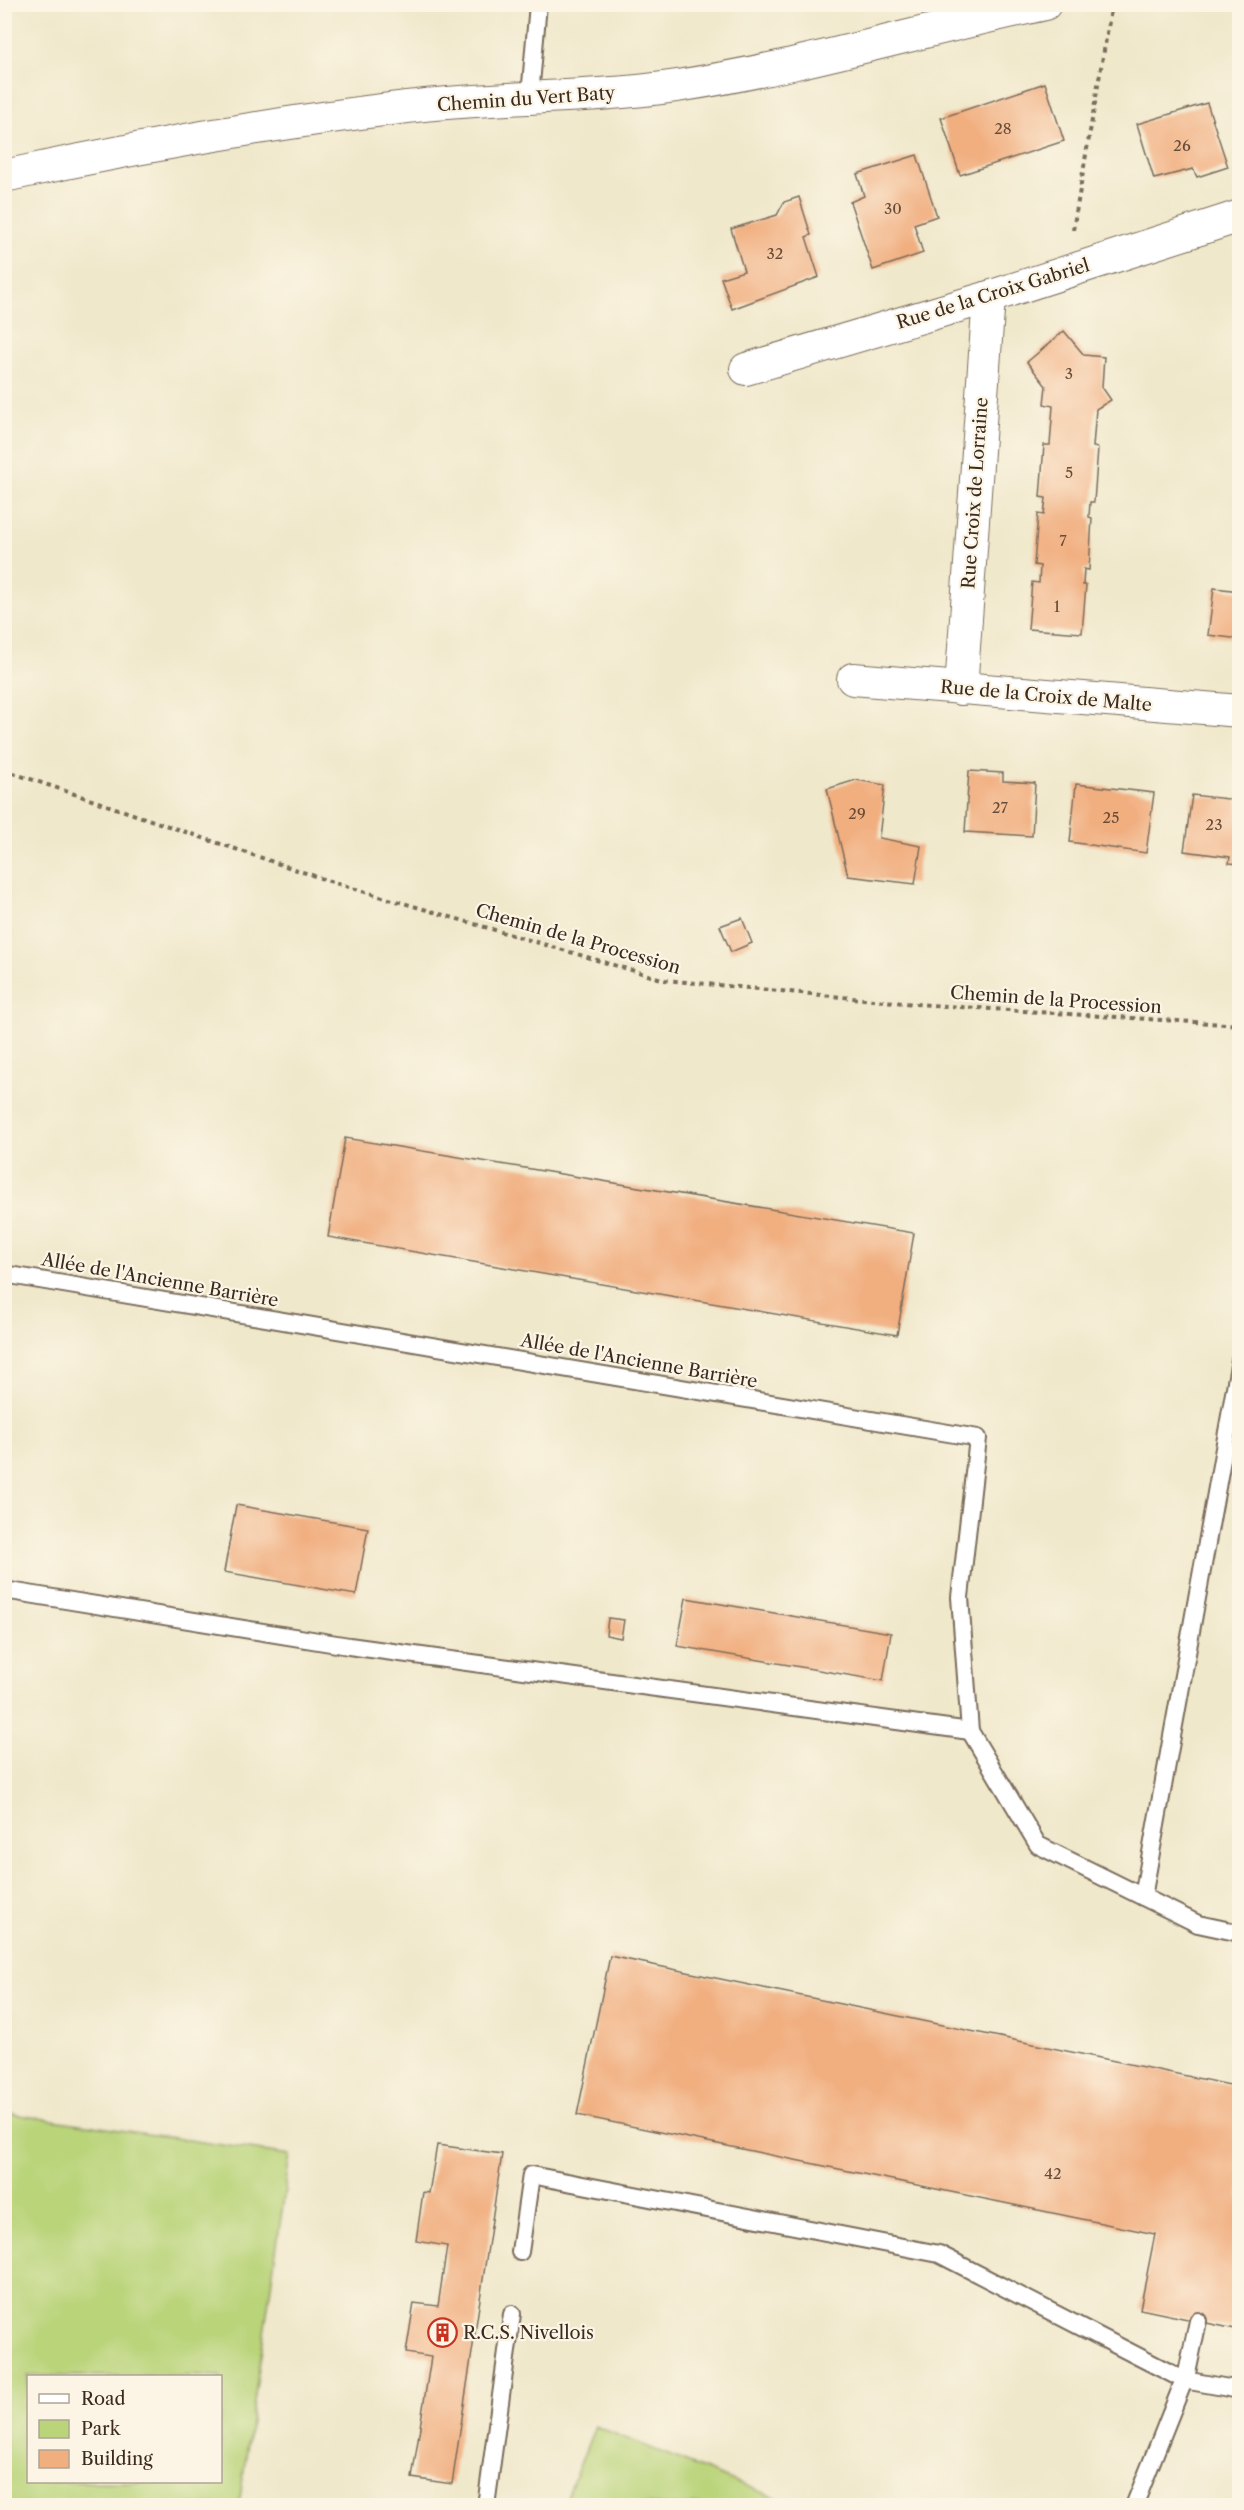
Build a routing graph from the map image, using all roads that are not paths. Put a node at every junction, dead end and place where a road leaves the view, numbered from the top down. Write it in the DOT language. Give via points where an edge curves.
graph roads {
  1 [pos="538,4"];
  2 [pos="1045,4"];
  3 [pos="530,96"];
  4 [pos="4,176"];
  5 [pos="1239,216"];
  6 [pos="989,297"];
  7 [pos="746,369"];
  8 [pos="853,679"];
  9 [pos="961,689"];
  10 [pos="1239,711"];
  11 [pos="4,1274"];
  12 [pos="1239,1360"];
  13 [pos="4,1590"];
  14 [pos="970,1731"];
  15 [pos="1143,1897"];
  16 [pos="1239,1933"];
  17 [pos="520,2252"];
  18 [pos="512,2314"];
  19 [pos="1198,2321"];
  20 [pos="1184,2380"];
  21 [pos="1239,2390"];
  22 [pos="486,2505"];
  23 [pos="1134,2505"];
  1 -- 3 [label="lane"];
  2 -- 3 [label="street, Chemin du Vert Baty" via="768,70 613,93"];
  3 -- 4 [label="street, Chemin du Vert Baty" via="407,107 174,143"];
  5 -- 6 [label="street, Rue de la Croix Gabriel"];
  6 -- 7 [label="street, Rue de la Croix Gabriel"];
  6 -- 9 [label="street, Rue Croix de Lorraine"];
  8 -- 9 [label="street, Rue de la Croix de Malte"];
  9 -- 10 [label="street, Rue de la Croix de Malte"];
  11 -- 14 [label="lane, Allée de l'Ancienne Barrière" via="978,1438 960,1597"];
  12 -- 15 [label="lane"];
  13 -- 14 [label="lane" via="349,1646"];
  14 -- 15 [label="lane, Allée de l'Ancienne Barrière" via="1038,1845"];
  15 -- 16 [label="lane, Allée de l'Ancienne Barrière" via="1198,1924"];
  17 -- 20 [label="lane" via="531,2175 939,2253"];
  18 -- 22 [label="lane"];
  19 -- 20 [label="lane"];
  20 -- 21 [label="lane"];
  20 -- 23 [label="lane"];
}
